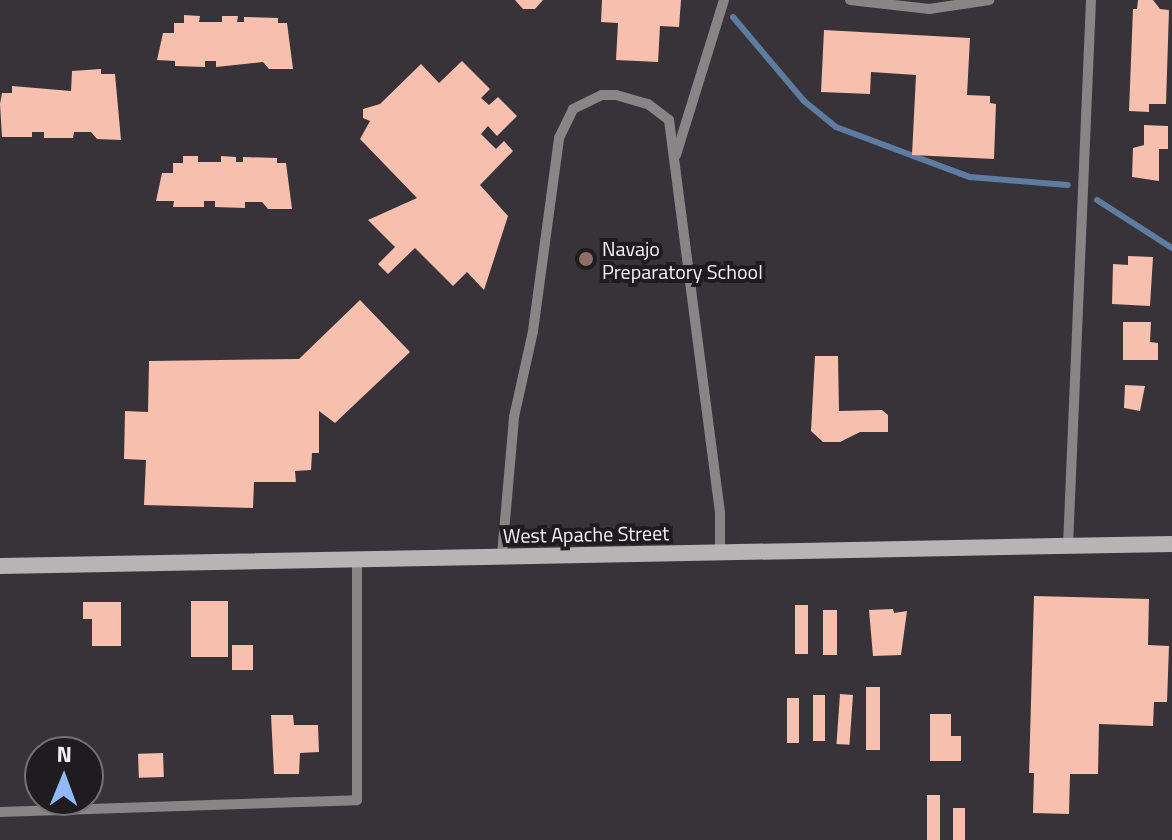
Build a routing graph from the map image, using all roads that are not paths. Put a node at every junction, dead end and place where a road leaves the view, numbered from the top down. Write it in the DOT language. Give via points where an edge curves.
graph roads {
  1 [pos="724,0"];
  2 [pos="850,0"];
  3 [pos="989,0"];
  4 [pos="1091,0"];
  5 [pos="675,159"];
  6 [pos="1172,544"];
  7 [pos="1068,546"];
  8 [pos="720,552"];
  9 [pos="502,555"];
  10 [pos="357,558"];
  11 [pos="0,566"];
  12 [pos="0,812"];
  1 -- 5 [label="lane"];
  2 -- 3 [label="lane" via="929,9"];
  4 -- 7 [label="lane"];
  5 -- 8 [label="lane" via="720,513"];
  5 -- 9 [label="lane" via="669,120 629,96 602,95 564,120 533,331 514,417"];
  6 -- 7 [label="main road, West Apache Street"];
  7 -- 8 [label="main road, West Apache Street"];
  8 -- 9 [label="main road, West Apache Street"];
  9 -- 10 [label="main road, West Apache Street"];
  10 -- 11 [label="main road, West Apache Street"];
  10 -- 12 [label="lane" via="357,800"];
}
